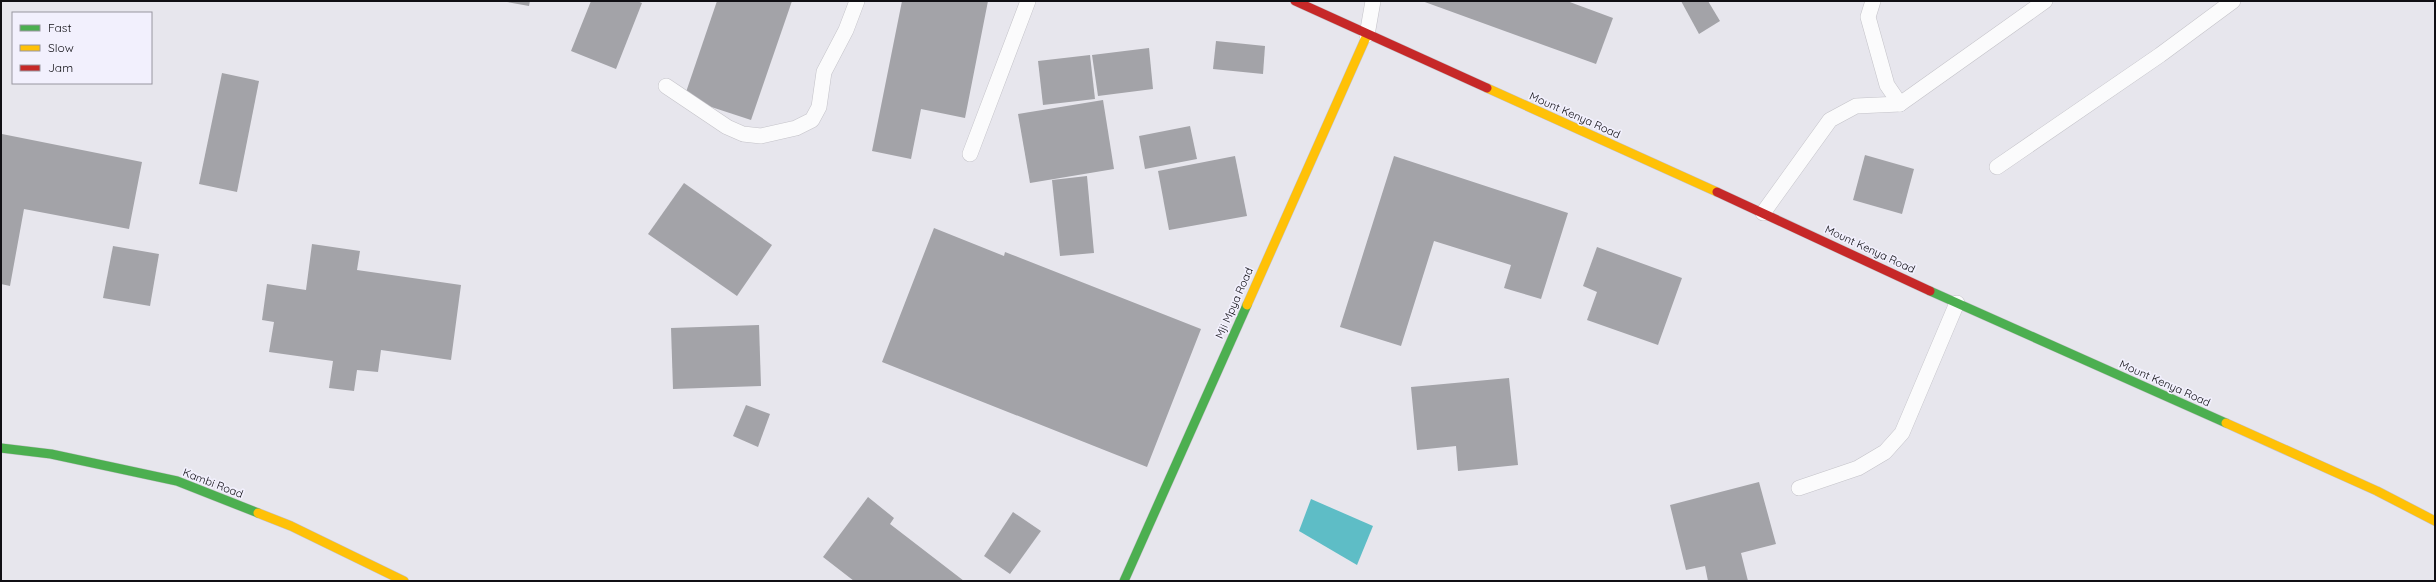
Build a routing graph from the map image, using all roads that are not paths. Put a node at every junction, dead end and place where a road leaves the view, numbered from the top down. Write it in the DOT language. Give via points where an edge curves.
graph roads {
  1 [pos="857,1"];
  2 [pos="1028,1"];
  3 [pos="1295,1"];
  4 [pos="1373,1"];
  5 [pos="1873,1"];
  6 [pos="2045,1"];
  7 [pos="2233,1"];
  8 [pos="1367,35"];
  9 [pos="666,86"];
  10 [pos="1900,104"];
  11 [pos="970,154"];
  12 [pos="1997,167"];
  13 [pos="1764,212"];
  14 [pos="1957,303"];
  15 [pos="1,448"];
  16 [pos="1799,488"];
  17 [pos="2435,521"];
  18 [pos="404,581"];
  19 [pos="1124,581"];
  1 -- 9 [label="lane" via="846,30 824,72 819,106 812,120 796,128 761,136 743,134 727,127"];
  2 -- 11 [label="lane"];
  3 -- 8 [label="main road, Mount Kenya Road"];
  4 -- 8 [label="lane"];
  5 -- 10 [label="lane" via="1868,17 1888,85"];
  6 -- 10 [label="lane"];
  7 -- 12 [label="lane" via="2160,55"];
  8 -- 13 [label="main road, Mount Kenya Road"];
  8 -- 19 [label="main road, Mji Mpya Road"];
  10 -- 13 [label="lane" via="1856,106 1830,120"];
  13 -- 14 [label="main road, Mount Kenya Road"];
  14 -- 16 [label="lane" via="1902,433 1885,452 1858,468"];
  14 -- 17 [label="main road, Mount Kenya Road" via="2377,491"];
  15 -- 18 [label="main road, Kambi Road" via="51,454 177,481 290,526"];
}
